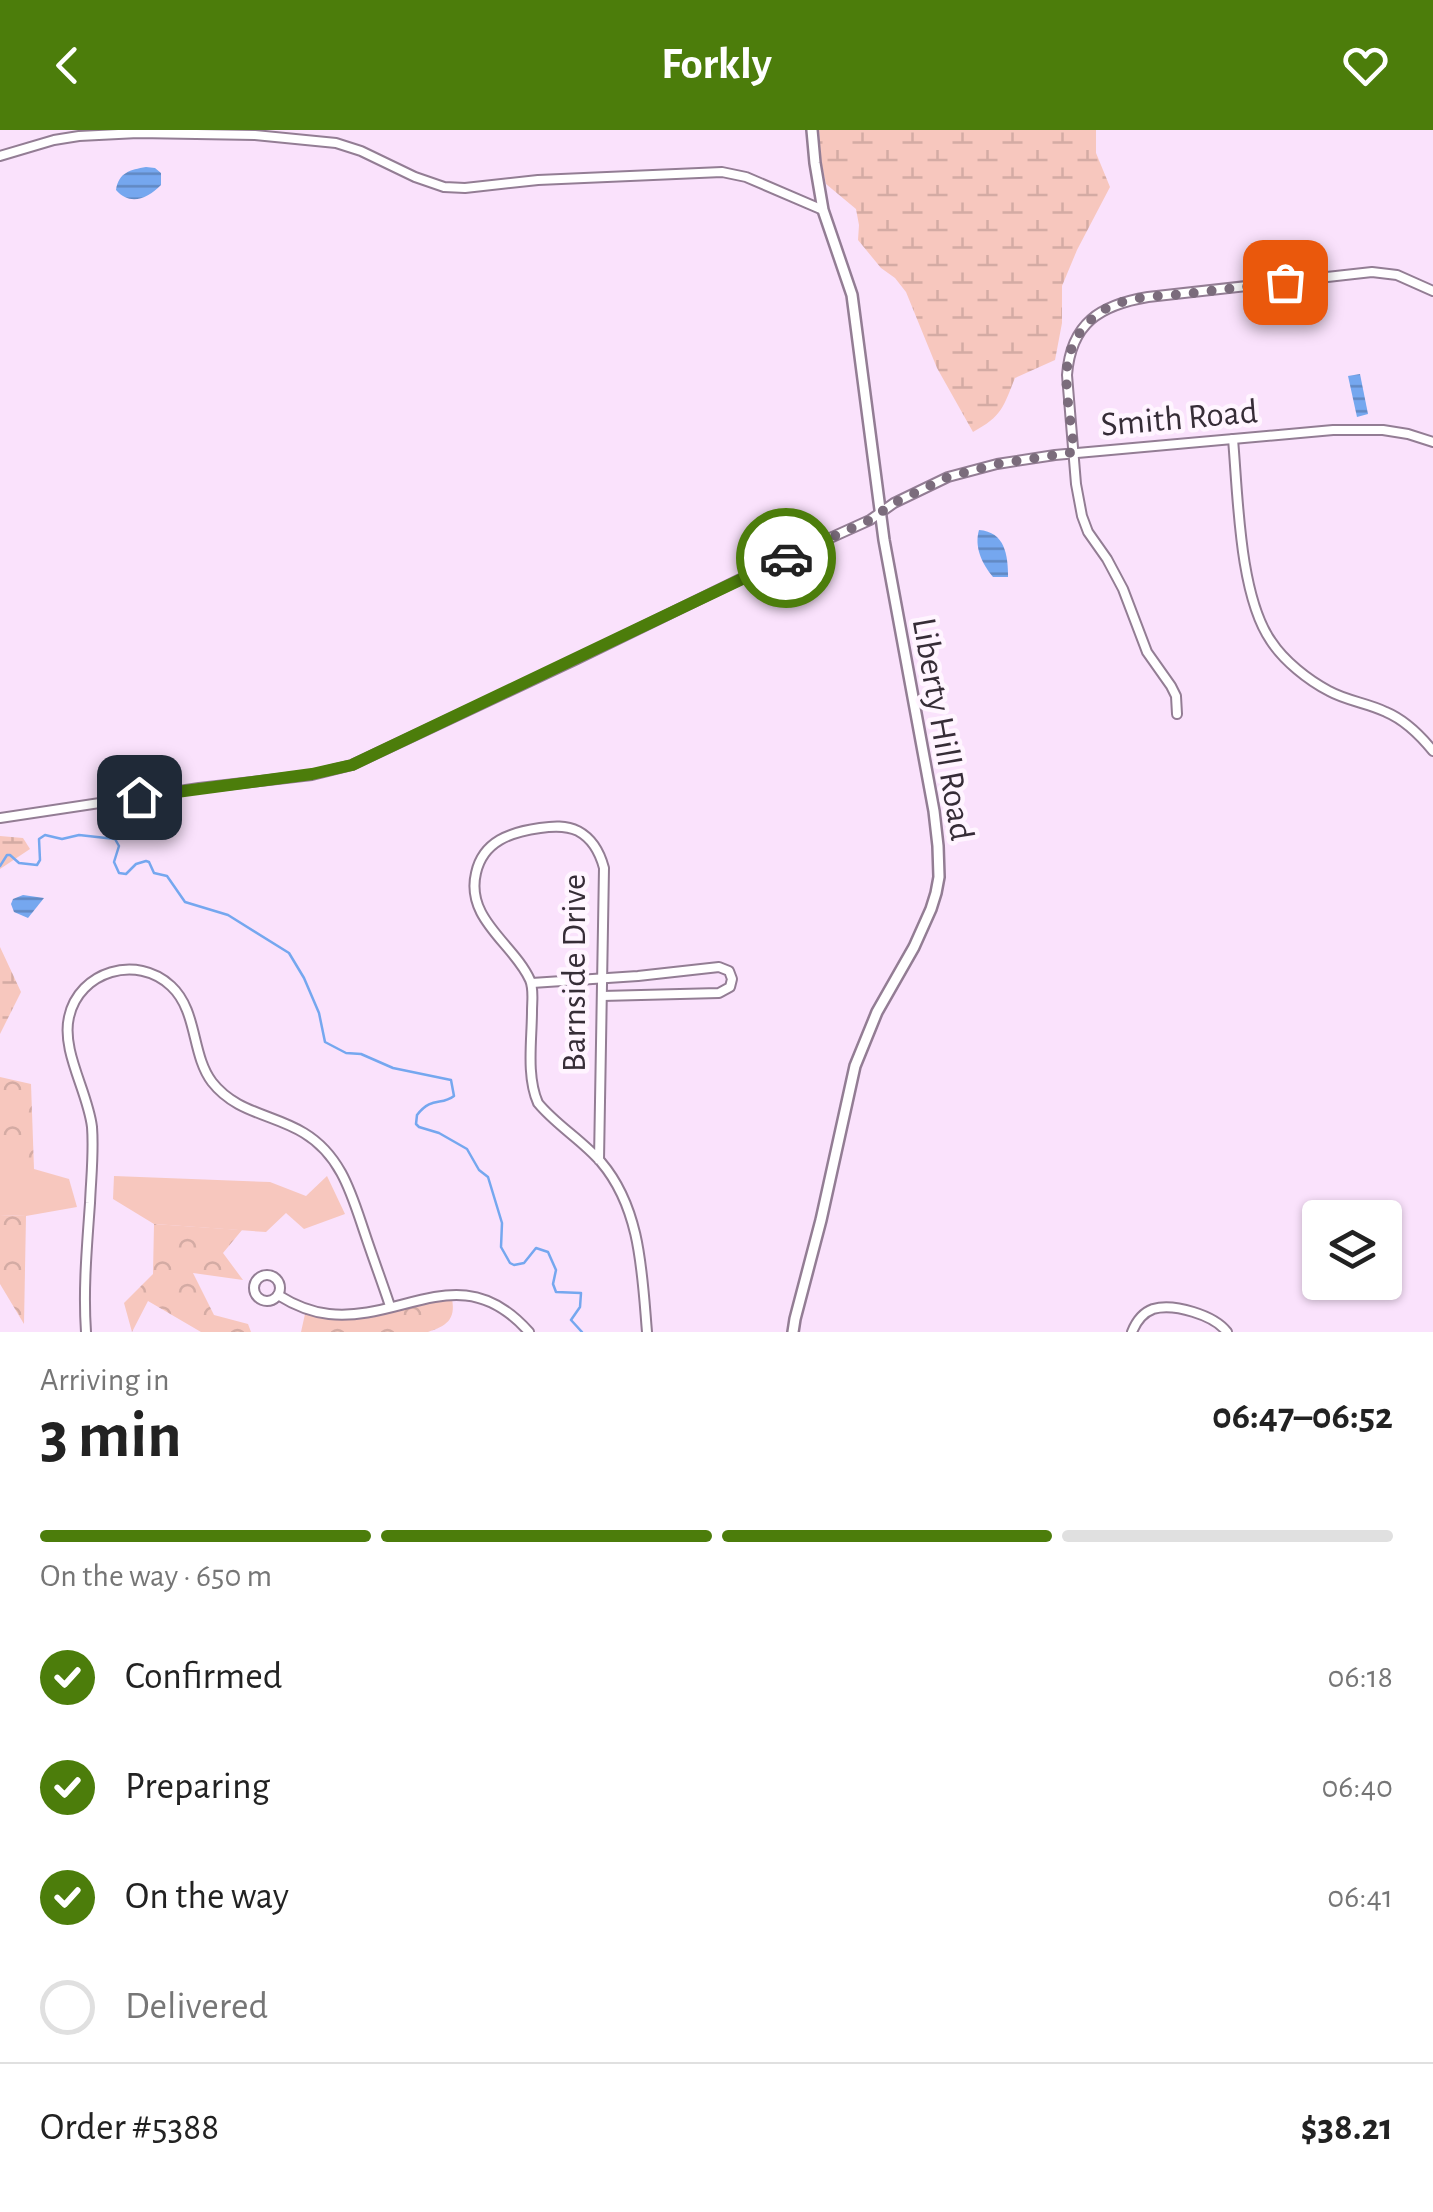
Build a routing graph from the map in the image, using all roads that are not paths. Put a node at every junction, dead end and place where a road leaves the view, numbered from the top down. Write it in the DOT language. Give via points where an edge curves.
graph roads {
  1 [pos="812,130"];
  2 [pos="0,156"];
  3 [pos="824,210"];
  4 [pos="1433,291"];
  5 [pos="1233,439"];
  6 [pos="1433,442"];
  7 [pos="1074,452"];
  8 [pos="881,514"];
  9 [pos="1177,714"];
  10 [pos="1433,751"];
  11 [pos="0,818"];
  12 [pos="602,978"];
  13 [pos="532,983"];
  14 [pos="602,996"];
  15 [pos="600,1160"];
  16 [pos="278,1294"];
  17 [pos="390,1306"];
  18 [pos="86,1332"];
  19 [pos="528,1332"];
  20 [pos="646,1332"];
  21 [pos="790,1332"];
  22 [pos="1132,1332"];
  23 [pos="1227,1332"];
  1 -- 3 [label="street, Liberty Hill Road"];
  2 -- 3 [label="street" via="79,136 255,135 336,143 444,187 722,172"];
  3 -- 8 [label="street, Liberty Hill Road" via="852,295"];
  4 -- 7 [label="street" via="1372,272 1108,307 1082,328 1068,358"];
  5 -- 6 [label="street, Smith Road" via="1358,429"];
  5 -- 7 [label="street, Smith Road"];
  5 -- 10 [label="street" via="1248,578 1270,641 1309,678 1385,711"];
  7 -- 8 [label="street, Smith Road" via="948,477"];
  7 -- 9 [label="street" via="1088,532 1176,696"];
  8 -- 11 [label="street, Smith Road" via="342,768"];
  8 -- 21 [label="street, Liberty Hill Road" via="934,811 939,877 932,909 855,1066"];
  12 -- 13 [label="street"];
  12 -- 13 [label="street, Barnside Drive" via="602,860 582,834 551,826 496,842 475,876 479,908"];
  12 -- 14 [label="street, Barnside Drive"];
  12 -- 14 [label="street" via="719,967 732,979 719,993"];
  13 -- 15 [label="street, Barnside Drive" via="535,1094"];
  14 -- 15 [label="street, Barnside Drive"];
  15 -- 20 [label="street, Barnside Drive" via="636,1234"];
  16 -- 17 [label="street" via="330,1314"];
  17 -- 18 [label="street" via="348,1184 328,1152 222,1092 204,1067 177,993 152,974 122,970 85,987 68,1023 92,1141"];
  17 -- 19 [label="street" via="463,1295 494,1304"];
  22 -- 23 [label="street" via="1142,1316 1160,1308 1210,1318"];
}
